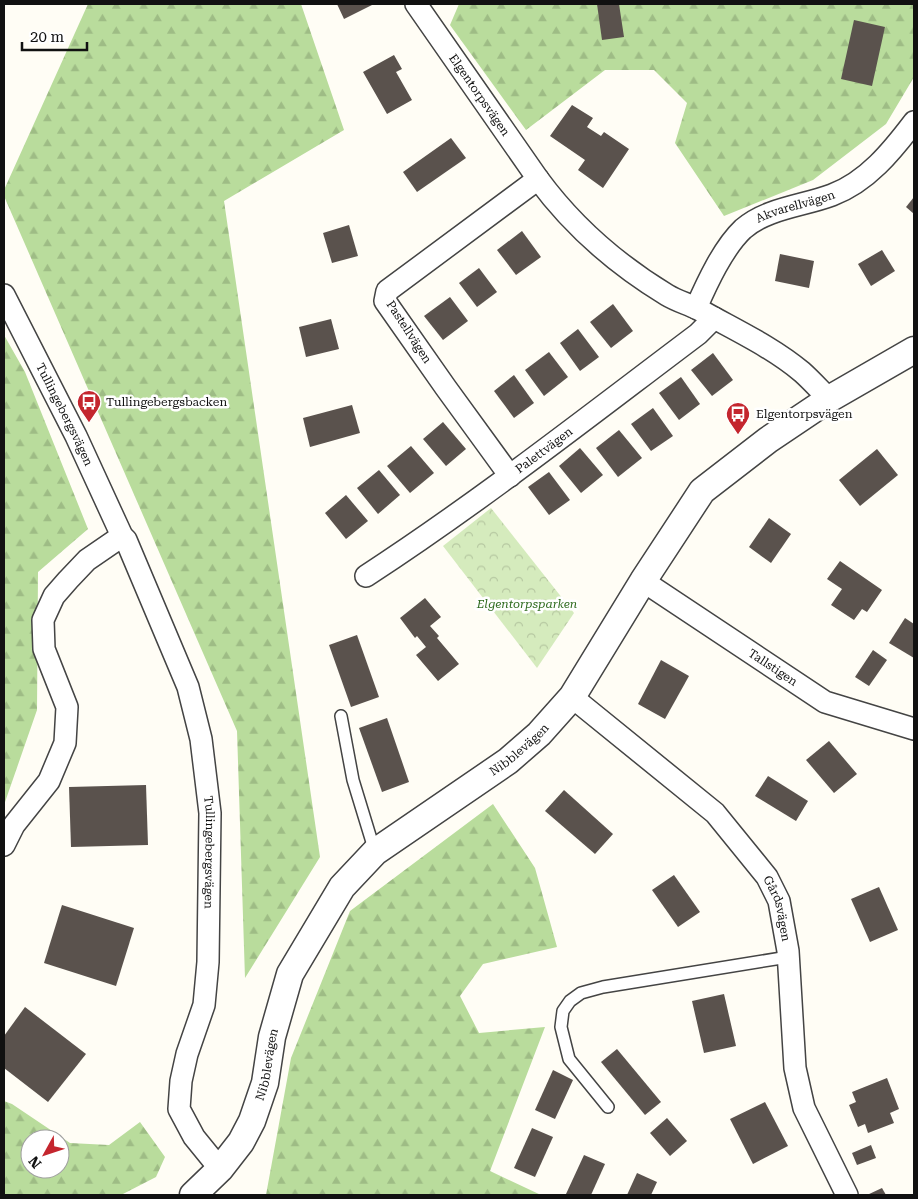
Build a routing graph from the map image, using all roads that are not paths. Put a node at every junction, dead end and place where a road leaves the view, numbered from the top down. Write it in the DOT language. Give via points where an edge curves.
graph roads {
  1 [pos="416,4"];
  2 [pos="914,122"];
  3 [pos="538,179"];
  4 [pos="4,295"];
  5 [pos="705,313"];
  6 [pos="914,350"];
  7 [pos="829,399"];
  8 [pos="510,476"];
  9 [pos="122,536"];
  10 [pos="366,576"];
  11 [pos="643,581"];
  12 [pos="572,697"];
  13 [pos="340,716"];
  14 [pos="914,729"];
  15 [pos="4,845"];
  16 [pos="375,852"];
  17 [pos="788,957"];
  18 [pos="608,1107"];
  19 [pos="220,1169"];
  20 [pos="193,1195"];
  21 [pos="847,1195"];
  1 -- 3 [label="street, Elgentorpsvägen"];
  2 -- 5 [label="street, Akvarellvägen" via="898,143 854,185 812,202 770,213 744,228 720,262"];
  3 -- 5 [label="street, Elgentorpsvägen" via="555,203 616,261 669,296"];
  3 -- 8 [label="street, Pastellvägen" via="387,291 385,301"];
  4 -- 9 [label="street, Tullingebergsvägen" via="76,436"];
  5 -- 7 [label="street, Elgentorpsvägen" via="766,346 802,372"];
  5 -- 8 [label="street, Palettvägen" via="698,334"];
  6 -- 7 [label="street, Nibblevägen"];
  7 -- 11 [label="street, Nibblevägen" via="768,440 702,491"];
  8 -- 10 [label="street, Palettvägen"];
  9 -- 15 [label="street" via="88,560 68,580 54,596 43,620 44,649 67,707 65,743 50,781 14,825"];
  9 -- 19 [label="street, Tullingebergsvägen" via="184,678 201,738 210,813 208,962 204,1005 185,1063 179,1109 194,1137"];
  11 -- 12 [label="street, Nibblevägen"];
  11 -- 14 [label="street, Tallstigen" via="825,702"];
  12 -- 16 [label="street, Nibblevägen" via="508,762"];
  12 -- 17 [label="street, Gårdsvägen" via="715,812 767,877 779,901"];
  13 -- 16 [label="lane" via="353,780"];
  16 -- 19 [label="street, Nibblevägen" via="342,887 290,974 272,1037 265,1083 252,1121"];
  17 -- 18 [label="lane" via="603,986 581,993 570,1002 563,1011 561,1027 569,1059"];
  17 -- 21 [label="street, Gårdsvägen" via="796,1068 804,1108"];
  19 -- 20 [label="street, Nibblevägen"];
}
